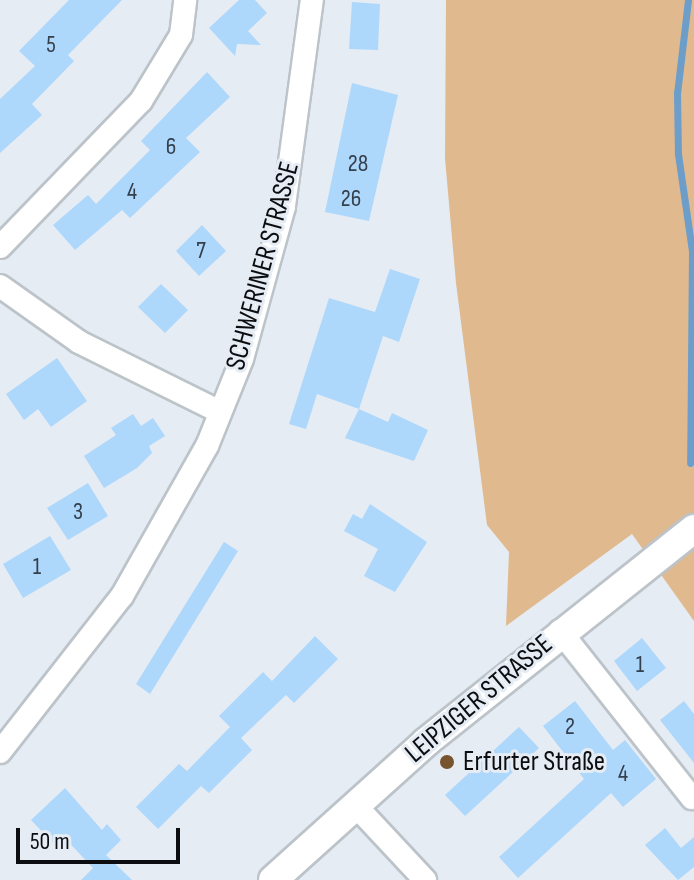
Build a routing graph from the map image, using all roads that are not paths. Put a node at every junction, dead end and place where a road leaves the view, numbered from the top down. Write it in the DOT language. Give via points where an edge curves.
graph roads {
  1 [pos="185,0"];
  2 [pos="312,0"];
  3 [pos="0,247"];
  4 [pos="0,286"];
  5 [pos="220,412"];
  6 [pos="694,529"];
  7 [pos="560,631"];
  8 [pos="0,752"];
  9 [pos="692,798"];
  10 [pos="355,805"];
  11 [pos="273,880"];
  12 [pos="425,880"];
  1 -- 3 [label="street" via="181,35 141,101"];
  2 -- 5 [label="street, SCHWERINER STRASSE" via="284,206 261,297"];
  4 -- 5 [label="street" via="79,342"];
  5 -- 8 [label="street, SCHWERINER STRASSE" via="184,493 122,596"];
  6 -- 7 [label="main road, LEIPZIGER STRASSE"];
  7 -- 9 [label="street"];
  7 -- 10 [label="main road, LEIPZIGER STRASSE"];
  10 -- 11 [label="main road, LEIPZIGER STRASSE"];
  10 -- 12 [label="street"];
}
